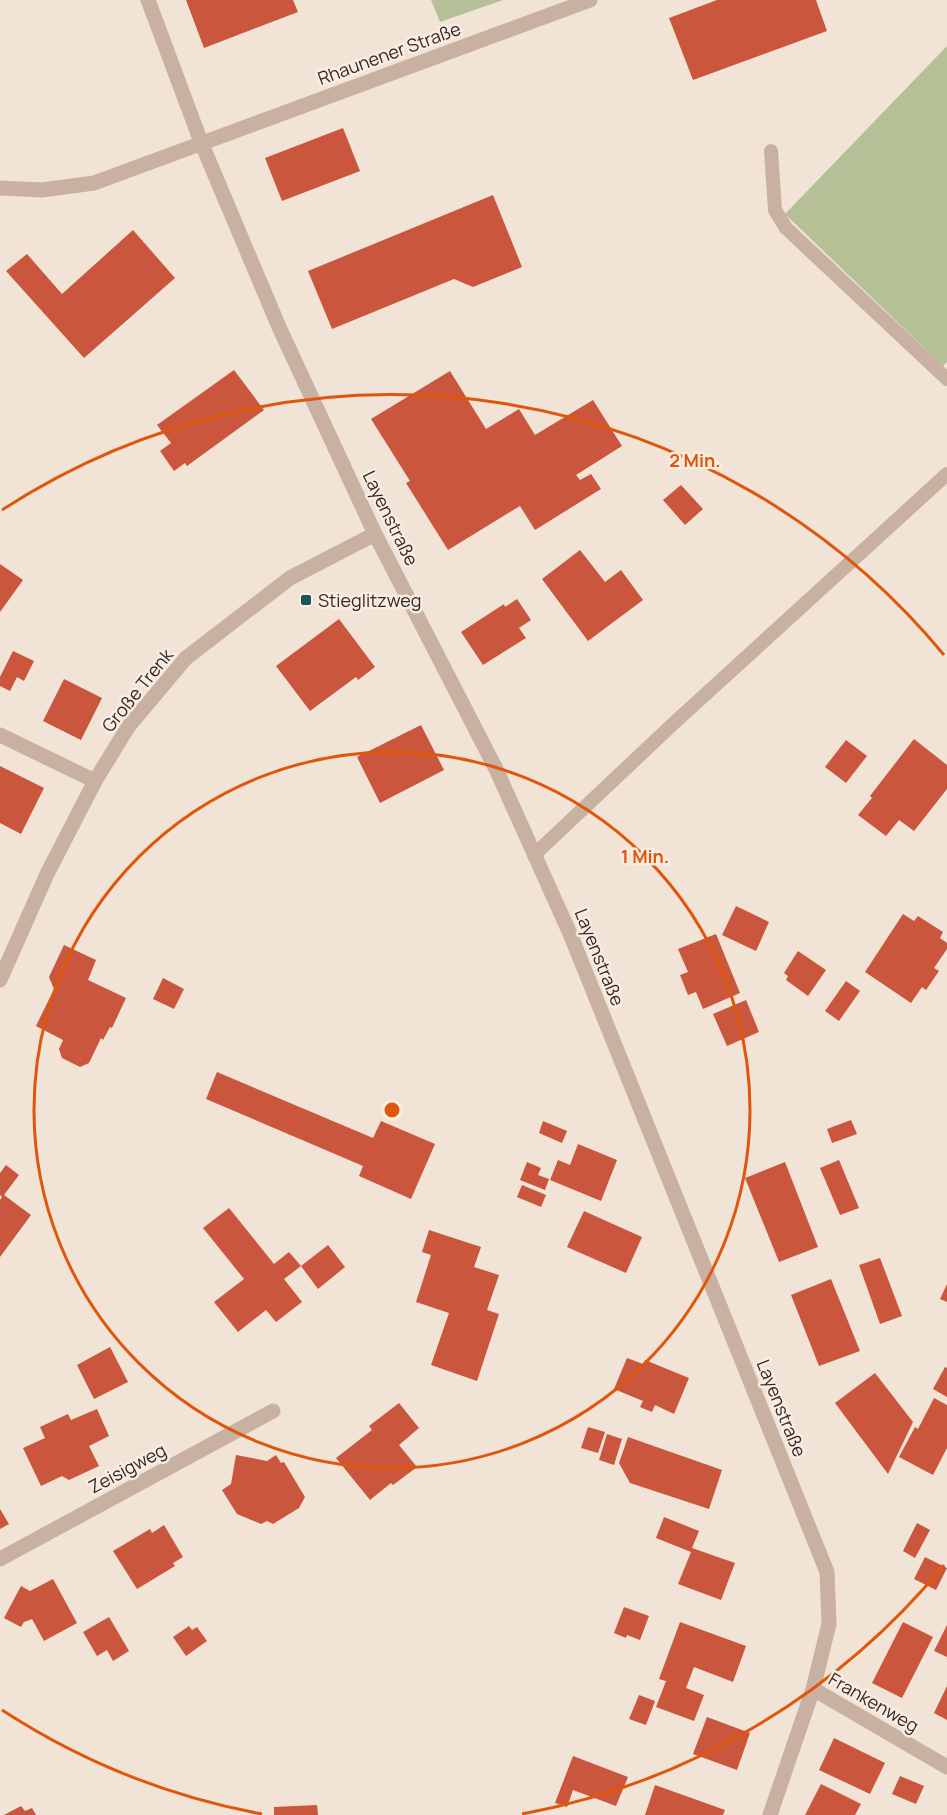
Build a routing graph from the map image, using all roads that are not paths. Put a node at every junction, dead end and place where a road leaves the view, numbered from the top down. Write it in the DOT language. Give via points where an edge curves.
graph roads {
  1 [pos="148,0"];
  2 [pos="590,0"];
  3 [pos="201,142"];
  4 [pos="771,151"];
  5 [pos="0,188"];
  6 [pos="947,380"];
  7 [pos="947,474"];
  8 [pos="375,534"];
  9 [pos="0,735"];
  10 [pos="95,781"];
  11 [pos="534,855"];
  12 [pos="0,981"];
  13 [pos="273,1411"];
  14 [pos="0,1559"];
  15 [pos="813,1689"];
  16 [pos="947,1767"];
  17 [pos="770,1815"];
  1 -- 3 [label="street, Layenstraße"];
  2 -- 3 [label="street, Rhaunener Straße"];
  3 -- 5 [label="street, Rhaunener Straße" via="94,183 42,190"];
  3 -- 8 [label="street, Layenstraße" via="279,327"];
  4 -- 6 [label="lane" via="775,210 786,228"];
  7 -- 11 [label="lane"];
  8 -- 10 [label="street, Große Trenk" via="290,578 186,658 128,727"];
  8 -- 11 [label="street, Layenstraße" via="491,759"];
  9 -- 10 [label="street"];
  10 -- 12 [label="street, Große Trenk" via="46,874"];
  11 -- 15 [label="street, Layenstraße" via="571,936 827,1572 829,1624"];
  13 -- 14 [label="street, Zeisigweg"];
  15 -- 16 [label="street, Frankenweg"];
  15 -- 17 [label="street, Layenstraße"];
}
